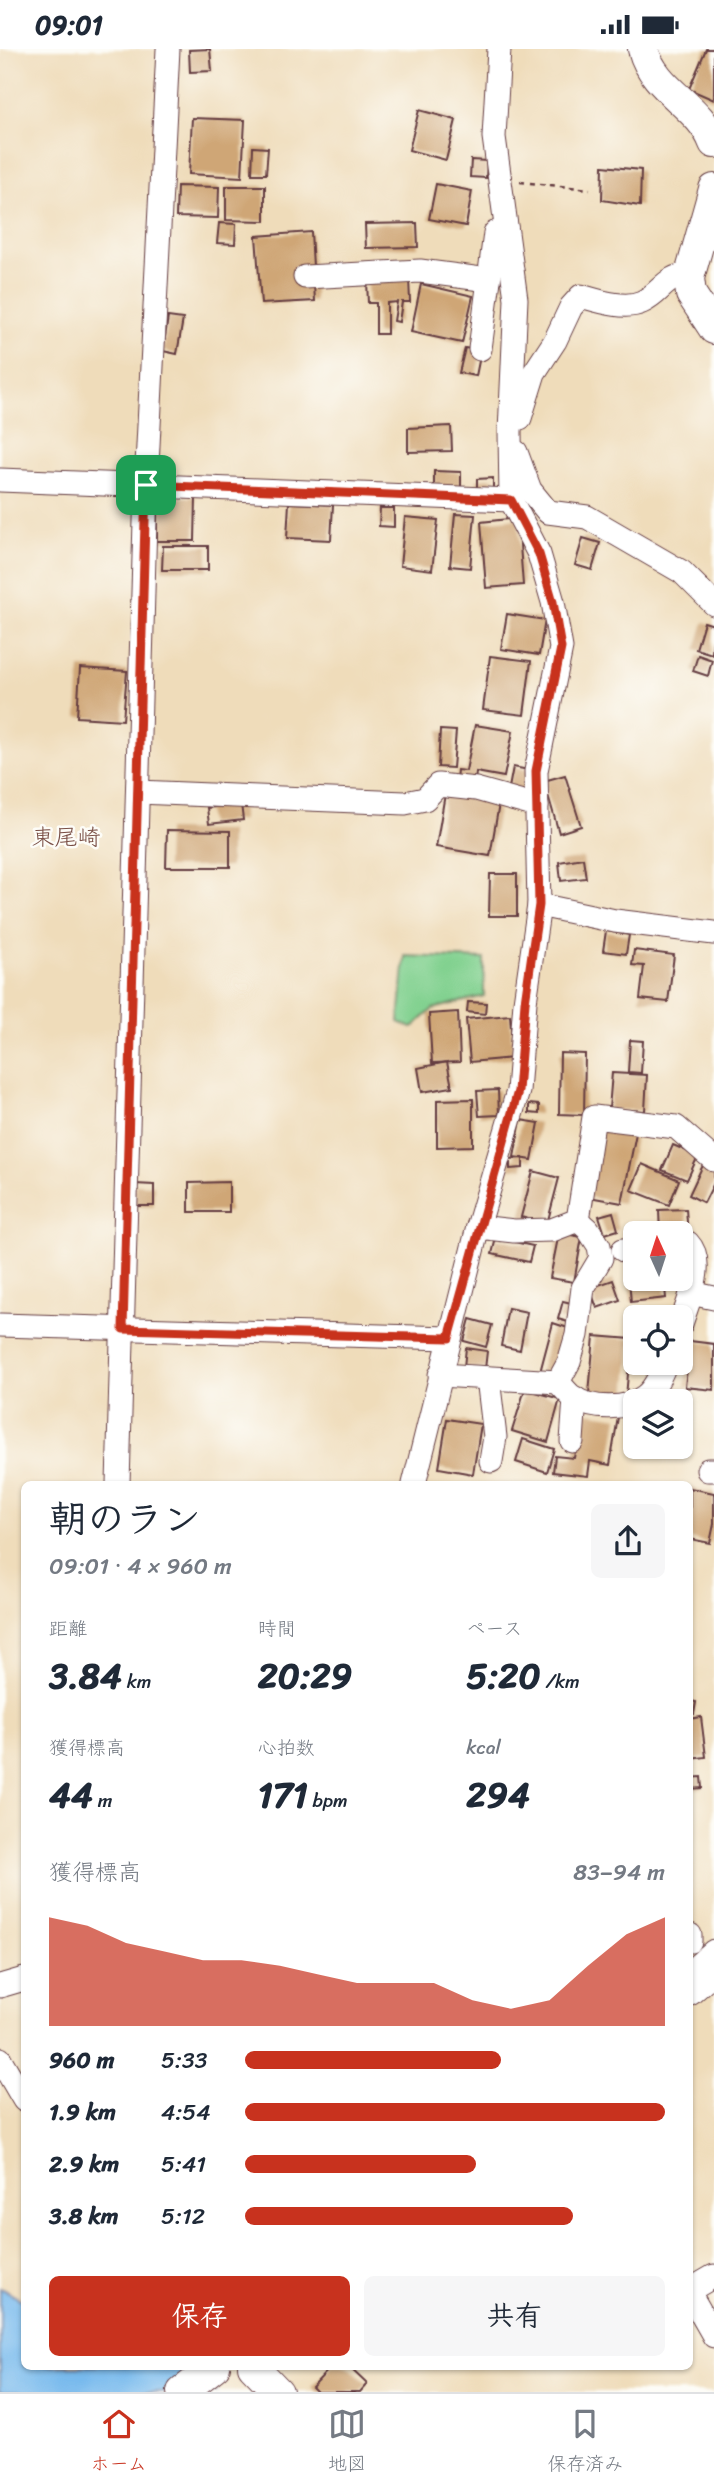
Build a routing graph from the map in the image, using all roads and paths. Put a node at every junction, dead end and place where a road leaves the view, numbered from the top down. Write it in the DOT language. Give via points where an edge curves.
graph roads {
  1 [pos="168,49"];
  2 [pos="499,49"];
  3 [pos="643,49"];
  4 [pos="714,143"];
  5 [pos="500,180"];
  6 [pos="590,189"];
  7 [pos="714,189"];
  8 [pos="506,228"];
  9 [pos="690,274"];
  10 [pos="305,277"];
  11 [pos="489,280"];
  12 [pos="714,329"];
  13 [pos="480,349"];
  14 [pos="510,432"];
  15 [pos="0,480"];
  16 [pos="146,485"];
  17 [pos="511,500"];
  18 [pos="714,604"];
  19 [pos="138,792"];
  20 [pos="537,806"];
  21 [pos="539,905"];
  22 [pos="714,933"];
  23 [pos="714,1160"];
  24 [pos="578,1220"];
  25 [pos="478,1227"];
  26 [pos="693,1248"];
  27 [pos="693,1283"];
  28 [pos="691,1293"];
  29 [pos="714,1298"];
  30 [pos="687,1305"];
  31 [pos="0,1325"];
  32 [pos="123,1329"];
  33 [pos="449,1338"];
  34 [pos="440,1375"];
  35 [pos="660,1375"];
  36 [pos="488,1378"];
  37 [pos="566,1390"];
  38 [pos="572,1441"];
  39 [pos="491,1461"];
  40 [pos="118,1481"];
  41 [pos="415,1481"];
  42 [pos="714,1951"];
  43 [pos="693,1969"];
  44 [pos="714,1973"];
  45 [pos="21,1980"];
  46 [pos="0,1986"];
  47 [pos="693,1991"];
  48 [pos="0,2059"];
  49 [pos="21,2094"];
  50 [pos="714,2276"];
  51 [pos="693,2290"];
  52 [pos="693,2298"];
  53 [pos="714,2336"];
  54 [pos="209,2370"];
  55 [pos="257,2370"];
  56 [pos="182,2392"];
  57 [pos="278,2392"];
  1 -- 16 [label="street"];
  2 -- 5 [label="street" via="494,137"];
  3 -- 4 [label="main road" via="660,82 699,120"];
  5 -- 6 [label="path"];
  5 -- 8 [label="street"];
  7 -- 9 [label="main road"];
  8 -- 11 [label="street" via="495,233"];
  8 -- 14 [label="street" via="516,299"];
  9 -- 12 [label="main road" via="691,294"];
  9 -- 14 [label="street" via="667,280 640,303 626,305 581,296 570,307 534,373 519,422"];
  10 -- 11 [label="street" via="419,271"];
  11 -- 13 [label="street"];
  14 -- 17 [label="street"];
  14 -- 18 [label="street" via="530,490 548,512 587,517 682,572"];
  15 -- 16 [label="street"];
  16 -- 17 [label="street"];
  16 -- 19 [label="street"];
  17 -- 20 [label="street" via="539,554 561,648 536,771"];
  19 -- 20 [label="street" via="405,803 425,799 438,785 476,789"];
  19 -- 32 [label="street"];
  20 -- 21 [label="street"];
  21 -- 22 [label="street" via="615,921"];
  21 -- 25 [label="street" via="518,1091"];
  23 -- 24 [label="street" via="677,1127 594,1117"];
  24 -- 25 [label="street" via="552,1230"];
  24 -- 37 [label="street" via="599,1246 601,1258 583,1288"];
  25 -- 33 [label="street"];
  26 -- 27 [label="street"];
  28 -- 29 [label="street"];
  28 -- 30 [label="street"];
  31 -- 32 [label="street"];
  32 -- 33 [label="street"];
  32 -- 40 [label="street"];
  33 -- 34 [label="street"];
  34 -- 36 [label="street"];
  34 -- 41 [label="street"];
  35 -- 37 [label="street" via="645,1397 623,1406 598,1406"];
  36 -- 37 [label="street"];
  36 -- 39 [label="street" via="495,1437"];
  37 -- 38 [label="street"];
  42 -- 43 [label="street"];
  44 -- 47 [label="street"];
  45 -- 46 [label="street"];
  48 -- 49 [label="street"];
  50 -- 51 [label="street"];
  52 -- 53 [label="street"];
  54 -- 56 [label="main road"];
  55 -- 57 [label="main road"];
}
